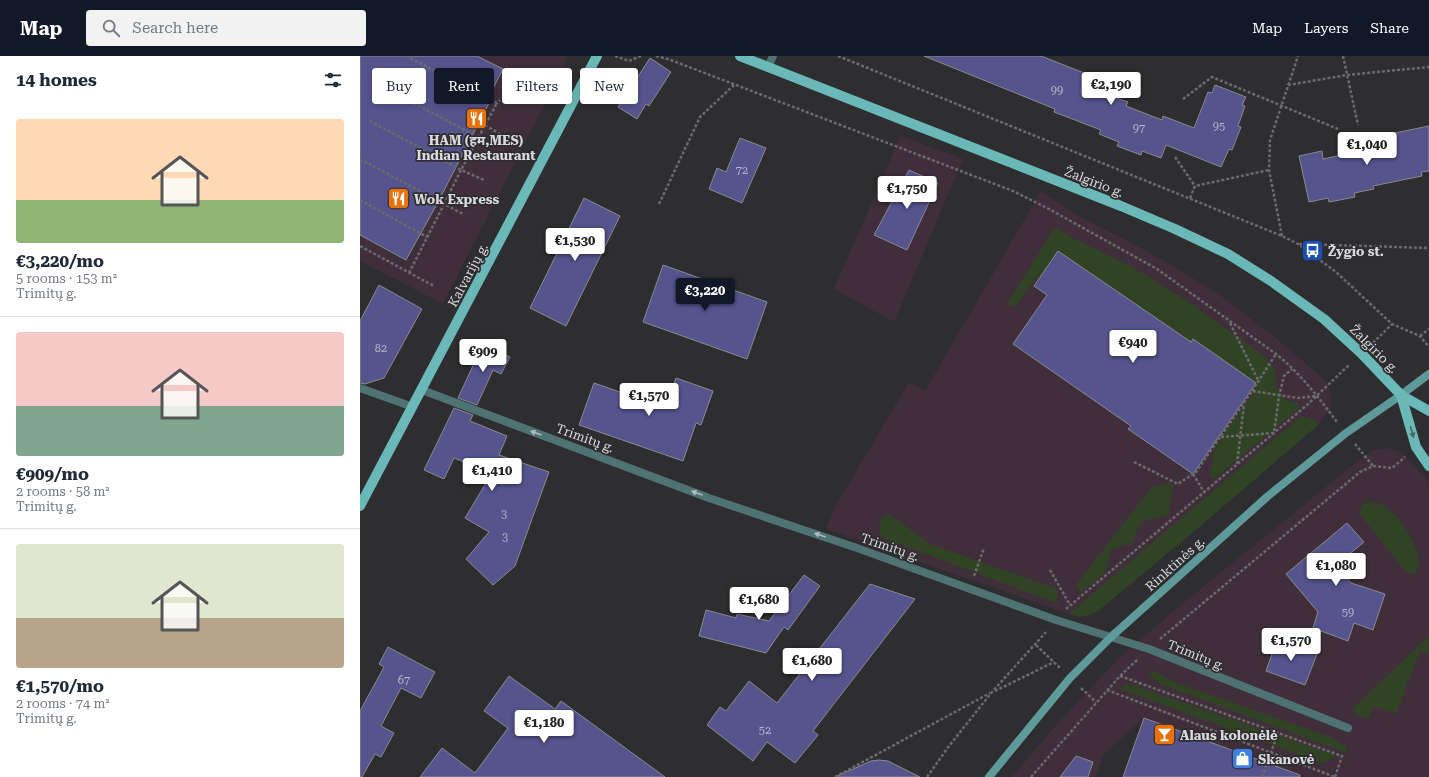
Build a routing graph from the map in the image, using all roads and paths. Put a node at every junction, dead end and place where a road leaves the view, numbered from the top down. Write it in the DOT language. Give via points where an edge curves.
graph roads {
  1 [pos="406,56"];
  2 [pos="597,56"];
  3 [pos="615,56"];
  4 [pos="641,56"];
  5 [pos="656,56"];
  6 [pos="740,56"];
  7 [pos="773,56"];
  8 [pos="838,56"];
  9 [pos="1298,56"];
  10 [pos="1343,56"];
  11 [pos="768,67"];
  12 [pos="1429,67"];
  13 [pos="1347,75"];
  14 [pos="735,85"];
  15 [pos="1288,85"];
  16 [pos="1183,98"];
  17 [pos="415,104"];
  18 [pos="1282,105"];
  19 [pos="370,121"];
  20 [pos="485,125"];
  21 [pos="1358,125"];
  22 [pos="1338,128"];
  23 [pos="478,137"];
  24 [pos="510,140"];
  25 [pos="1175,157"];
  26 [pos="360,159"];
  27 [pos="461,170"];
  28 [pos="1269,170"];
  29 [pos="484,180"];
  30 [pos="1195,186"];
  31 [pos="1190,198"];
  32 [pos="360,200"];
  33 [pos="444,204"];
  34 [pos="659,204"];
  35 [pos="463,214"];
  36 [pos="1282,236"];
  37 [pos="427,237"];
  38 [pos="1298,244"];
  39 [pos="360,246"];
  40 [pos="1429,248"];
  41 [pos="409,273"];
  42 [pos="434,286"];
  43 [pos="1230,321"];
  44 [pos="1429,329"];
  45 [pos="1420,336"];
  46 [pos="1429,347"];
  47 [pos="1276,354"];
  48 [pos="1292,368"];
  49 [pos="1429,374"];
  50 [pos="1259,382"];
  51 [pos="360,388"];
  52 [pos="422,390"];
  53 [pos="1252,392"];
  54 [pos="1402,395"];
  55 [pos="1279,396"];
  56 [pos="1317,396"];
  57 [pos="1244,403"];
  58 [pos="413,407"];
  59 [pos="1429,411"];
  60 [pos="1274,433"];
  61 [pos="1240,435"];
  62 [pos="1220,437"];
  63 [pos="1134,462"];
  64 [pos="1236,464"];
  65 [pos="1372,466"];
  66 [pos="1429,466"];
  67 [pos="1193,474"];
  68 [pos="1204,492"];
  69 [pos="360,506"];
  70 [pos="984,548"];
  71 [pos="1050,570"];
  72 [pos="969,588"];
  73 [pos="1070,605"];
  74 [pos="1056,620"];
  75 [pos="1111,637"];
  76 [pos="1149,649"];
  77 [pos="1054,662"];
  78 [pos="1120,676"];
  79 [pos="1107,690"];
  80 [pos="992,692"];
  81 [pos="1348,728"];
  82 [pos="1278,733"];
  83 [pos="1271,752"];
  84 [pos="835,777"];
  85 [pos="927,777"];
  86 [pos="989,777"];
  87 [pos="1031,777"];
  88 [pos="1262,777"];
  89 [pos="1335,777"];
  1 -- 20 [label="path" via="498,102"];
  2 -- 52 [label="main road, Kalvarijų g."];
  3 -- 4 [label="path" via="629,61"];
  5 -- 14 [label="path"];
  6 -- 11 [label="main road, Žalgirio g."];
  7 -- 11 [label="street"];
  8 -- 31 [label="path"];
  9 -- 15 [label="path"];
  10 -- 13 [label="path"];
  11 -- 54 [label="main road, Žalgirio g." via="1121,206 1228,254 1324,319"];
  12 -- 13 [label="path"];
  13 -- 15 [label="path"];
  13 -- 21 [label="path"];
  14 -- 34 [label="path" via="700,116"];
  14 -- 43 [label="path" via="1013,191 1157,270"];
  15 -- 18 [label="path"];
  16 -- 18 [label="path" via="1212,77"];
  17 -- 23 [label="path"];
  18 -- 22 [label="path"];
  18 -- 28 [label="path" via="1270,140"];
  19 -- 27 [label="path"];
  20 -- 23 [label="path"];
  20 -- 24 [label="path"];
  23 -- 27 [label="path"];
  25 -- 30 [label="path"];
  26 -- 33 [label="path"];
  27 -- 29 [label="path"];
  27 -- 33 [label="path"];
  28 -- 30 [label="path"];
  28 -- 36 [label="path"];
  30 -- 31 [label="path"];
  31 -- 36 [label="path"];
  32 -- 37 [label="path"];
  33 -- 35 [label="path"];
  33 -- 37 [label="path"];
  36 -- 38 [label="path"];
  37 -- 41 [label="path"];
  38 -- 40 [label="path"];
  38 -- 45 [label="path" via="1336,272 1392,324"];
  39 -- 41 [label="path"];
  41 -- 42 [label="path"];
  43 -- 47 [label="path"];
  43 -- 50 [label="path"];
  44 -- 45 [label="path"];
  45 -- 46 [label="path"];
  47 -- 48 [label="path"];
  47 -- 50 [label="path"];
  48 -- 55 [label="path" via="1284,376"];
  48 -- 56 [label="path"];
  49 -- 54 [label="main road, Rinktinės g."];
  50 -- 53 [label="path"];
  51 -- 58 [label="street"];
  52 -- 58 [label="main road, Kalvarijų g."];
  72 -- 52 [label="street, Trimitų g., one-way" via="709,498"];
  53 -- 55 [label="path"];
  53 -- 57 [label="path"];
  54 -- 59 [label="main road, Žalgirio g."];
  54 -- 66 [label="main road, one-way" via="1416,447"];
  54 -- 75 [label="main road, Rinktinės g." via="1346,433 1268,496"];
  55 -- 56 [label="path"];
  55 -- 60 [label="path"];
  56 -- 60 [label="path"];
  57 -- 61 [label="path"];
  57 -- 62 [label="path"];
  58 -- 69 [label="main road, Kalvarijų g."];
  60 -- 61 [label="path"];
  60 -- 64 [label="path"];
  61 -- 62 [label="path"];
  61 -- 64 [label="path"];
  62 -- 67 [label="path"];
  63 -- 67 [label="path" via="1178,484"];
  64 -- 68 [label="path"];
  65 -- 76 [label="path" via="1360,472"];
  67 -- 68 [label="path"];
  68 -- 73 [label="path"];
  70 -- 72 [label="path"];
  71 -- 73 [label="path"];
  72 -- 74 [label="street, Trimitų g."];
  73 -- 74 [label="path"];
  74 -- 75 [label="street, Trimitų g."];
  74 -- 80 [label="path"];
  75 -- 76 [label="street, Trimitų g."];
  75 -- 86 [label="main road, Rinktinės g." via="1070,678"];
  76 -- 78 [label="path"];
  76 -- 81 [label="street, Trimitų g."];
  77 -- 80 [label="path"];
  78 -- 79 [label="path"];
  78 -- 82 [label="path"];
  79 -- 83 [label="path"];
  79 -- 87 [label="path"];
  80 -- 84 [label="path"];
  80 -- 85 [label="path"];
  82 -- 83 [label="path"];
  82 -- 89 [label="path" via="1342,756"];
  83 -- 88 [label="path"];
  83 -- 89 [label="path"];
}
